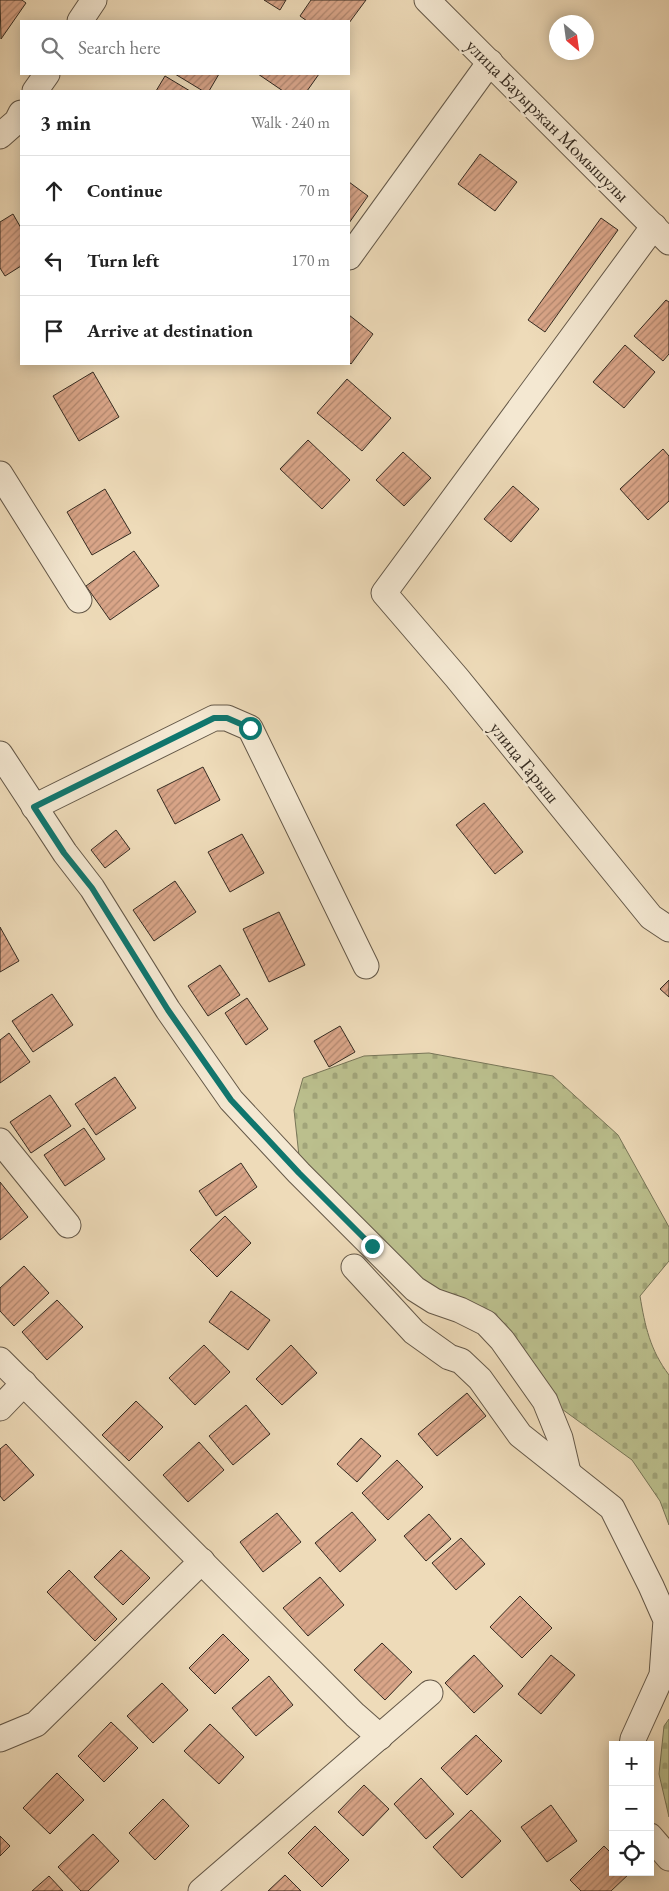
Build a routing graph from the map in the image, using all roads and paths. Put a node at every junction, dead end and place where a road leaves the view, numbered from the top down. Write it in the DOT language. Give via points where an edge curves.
graph roads {
  1 [pos="94,0"];
  2 [pos="431,1"];
  3 [pos="81,20"];
  4 [pos="490,62"];
  5 [pos="45,75"];
  6 [pos="36,90"];
  7 [pos="20,115"];
  8 [pos="0,136"];
  9 [pos="661,234"];
  10 [pos="350,255"];
  11 [pos="0,474"];
  12 [pos="80,600"];
  13 [pos="0,754"];
  14 [pos="34,807"];
  15 [pos="669,929"];
  16 [pos="366,966"];
  17 [pos="0,1141"];
  18 [pos="68,1225"];
  19 [pos="354,1268"];
  20 [pos="0,1360"];
  21 [pos="24,1383"];
  22 [pos="0,1408"];
  23 [pos="568,1472"];
  24 [pos="202,1561"];
  25 [pos="430,1693"];
  26 [pos="380,1737"];
  27 [pos="0,1739"];
  28 [pos="633,1741"];
  29 [pos="654,1841"];
  30 [pos="669,1858"];
  31 [pos="201,1891"];
  1 -- 3 [label="street"];
  2 -- 4 [label="street, улица Бауыржан Момышулы"];
  4 -- 9 [label="street, улица Бауыржан Момышулы"];
  4 -- 10 [label="street"];
  5 -- 6 [label="street"];
  7 -- 8 [label="street"];
  9 -- 15 [label="street, улица Гарыш" via="384,593 652,917"];
  11 -- 12 [label="street"];
  13 -- 14 [label="street"];
  14 -- 16 [label="street" via="214,718 227,718 250,728"];
  14 -- 23 [label="street" via="92,888 168,1010 231,1100 415,1289 434,1301 486,1323 502,1340 545,1401 560,1438"];
  17 -- 18 [label="street"];
  19 -- 23 [label="street" via="414,1332 449,1357 461,1361 480,1379 520,1435"];
  20 -- 21 [label="street"];
  21 -- 22 [label="street"];
  21 -- 24 [label="street"];
  23 -- 28 [label="street" via="612,1508 666,1620 662,1674"];
  24 -- 26 [label="street"];
  24 -- 27 [label="street" via="36,1724"];
  25 -- 26 [label="street"];
  26 -- 31 [label="street"];
  29 -- 30 [label="street"];
}
